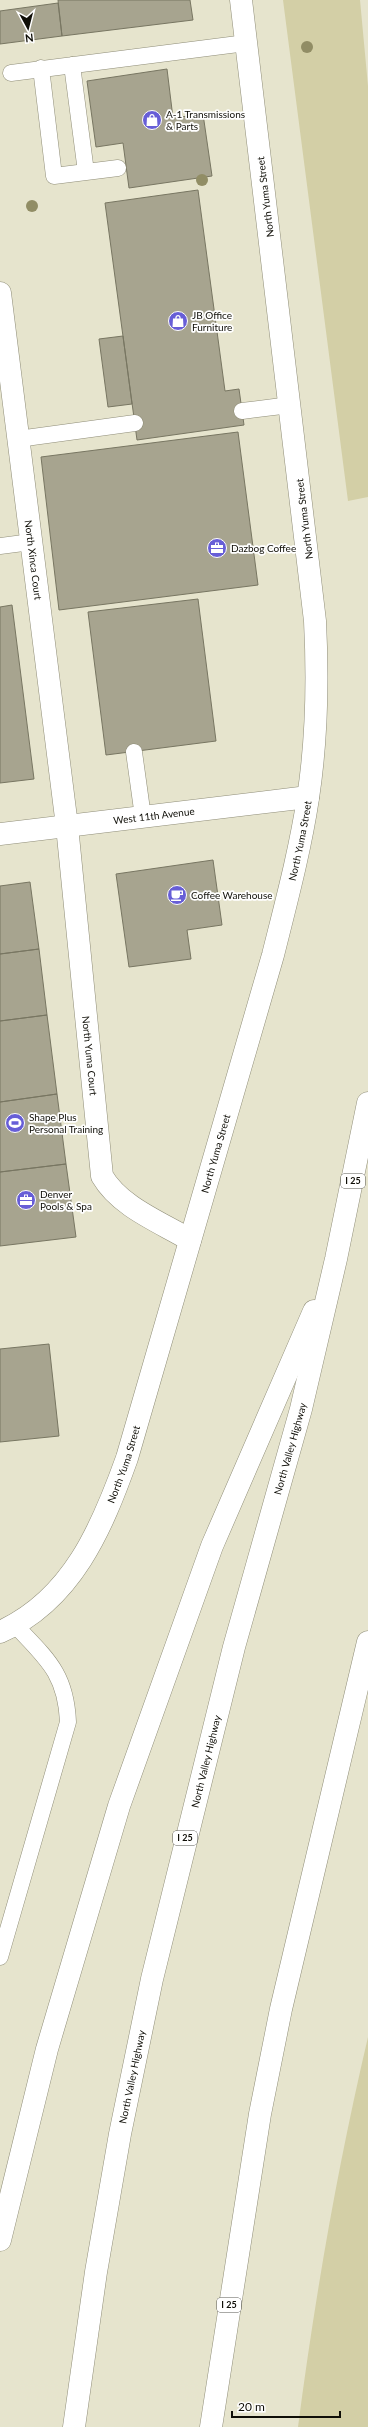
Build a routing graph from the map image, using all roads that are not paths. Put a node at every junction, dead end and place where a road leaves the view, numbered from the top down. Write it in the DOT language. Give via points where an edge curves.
graph roads {
  1 [pos="240,0"];
  2 [pos="246,43"];
  3 [pos="72,65"];
  4 [pos="41,68"];
  5 [pos="11,73"];
  6 [pos="118,168"];
  7 [pos="86,172"];
  8 [pos="0,294"];
  9 [pos="290,405"];
  10 [pos="242,411"];
  11 [pos="135,423"];
  12 [pos="18,439"];
  13 [pos="31,542"];
  14 [pos="0,546"];
  15 [pos="134,752"];
  16 [pos="308,797"];
  17 [pos="143,817"];
  18 [pos="67,826"];
  19 [pos="0,834"];
  20 [pos="368,1103"];
  21 [pos="190,1240"];
  22 [pos="336,1259"];
  23 [pos="8,1628"];
  24 [pos="368,1642"];
  25 [pos="6,1914"];
  26 [pos="0,1957"];
  27 [pos="0,2240"];
  28 [pos="74,2427"];
  29 [pos="211,2427"];
  1 -- 2 [label="main road, North Yuma Street"];
  2 -- 3 [label="lane"];
  2 -- 9 [label="main road, North Yuma Street"];
  3 -- 4 [label="lane"];
  3 -- 7 [label="lane"];
  4 -- 5 [label="lane"];
  4 -- 7 [label="lane" via="54,176"];
  6 -- 7 [label="lane"];
  8 -- 12 [label="main road, North Xinca Court"];
  9 -- 10 [label="lane"];
  9 -- 16 [label="main road, North Yuma Street" via="311,573 318,670"];
  11 -- 12 [label="lane"];
  12 -- 13 [label="main road, North Xinca Court"];
  13 -- 14 [label="lane"];
  13 -- 18 [label="main road, North Xinca Court"];
  15 -- 17 [label="lane"];
  16 -- 17 [label="main road, West 11th Avenue"];
  16 -- 21 [label="main road, North Yuma Street" via="292,880 273,956"];
  17 -- 18 [label="main road, West 11th Avenue"];
  18 -- 19 [label="main road, West 11th Avenue"];
  18 -- 21 [label="main road, North Yuma Court" via="102,1176 110,1189 122,1200"];
  20 -- 22 [label="main road, North Valley Highway / I 25"];
  21 -- 23 [label="main road, North Yuma Street" via="127,1458 105,1518 86,1554 62,1586 42,1606"];
  22 -- 27 [label="main road" via="212,1546 119,1806 47,2049"];
  22 -- 28 [label="main road, North Valley Highway / I 25" via="301,1410 234,1647 152,1979 120,2134 97,2264"];
  23 -- 25 [label="lane" via="54,1667 63,1685 68,1704 68,1722"];
  24 -- 29 [label="main road, I 25" via="300,1919 279,2017 260,2114"];
  25 -- 26 [label="lane"];
}
